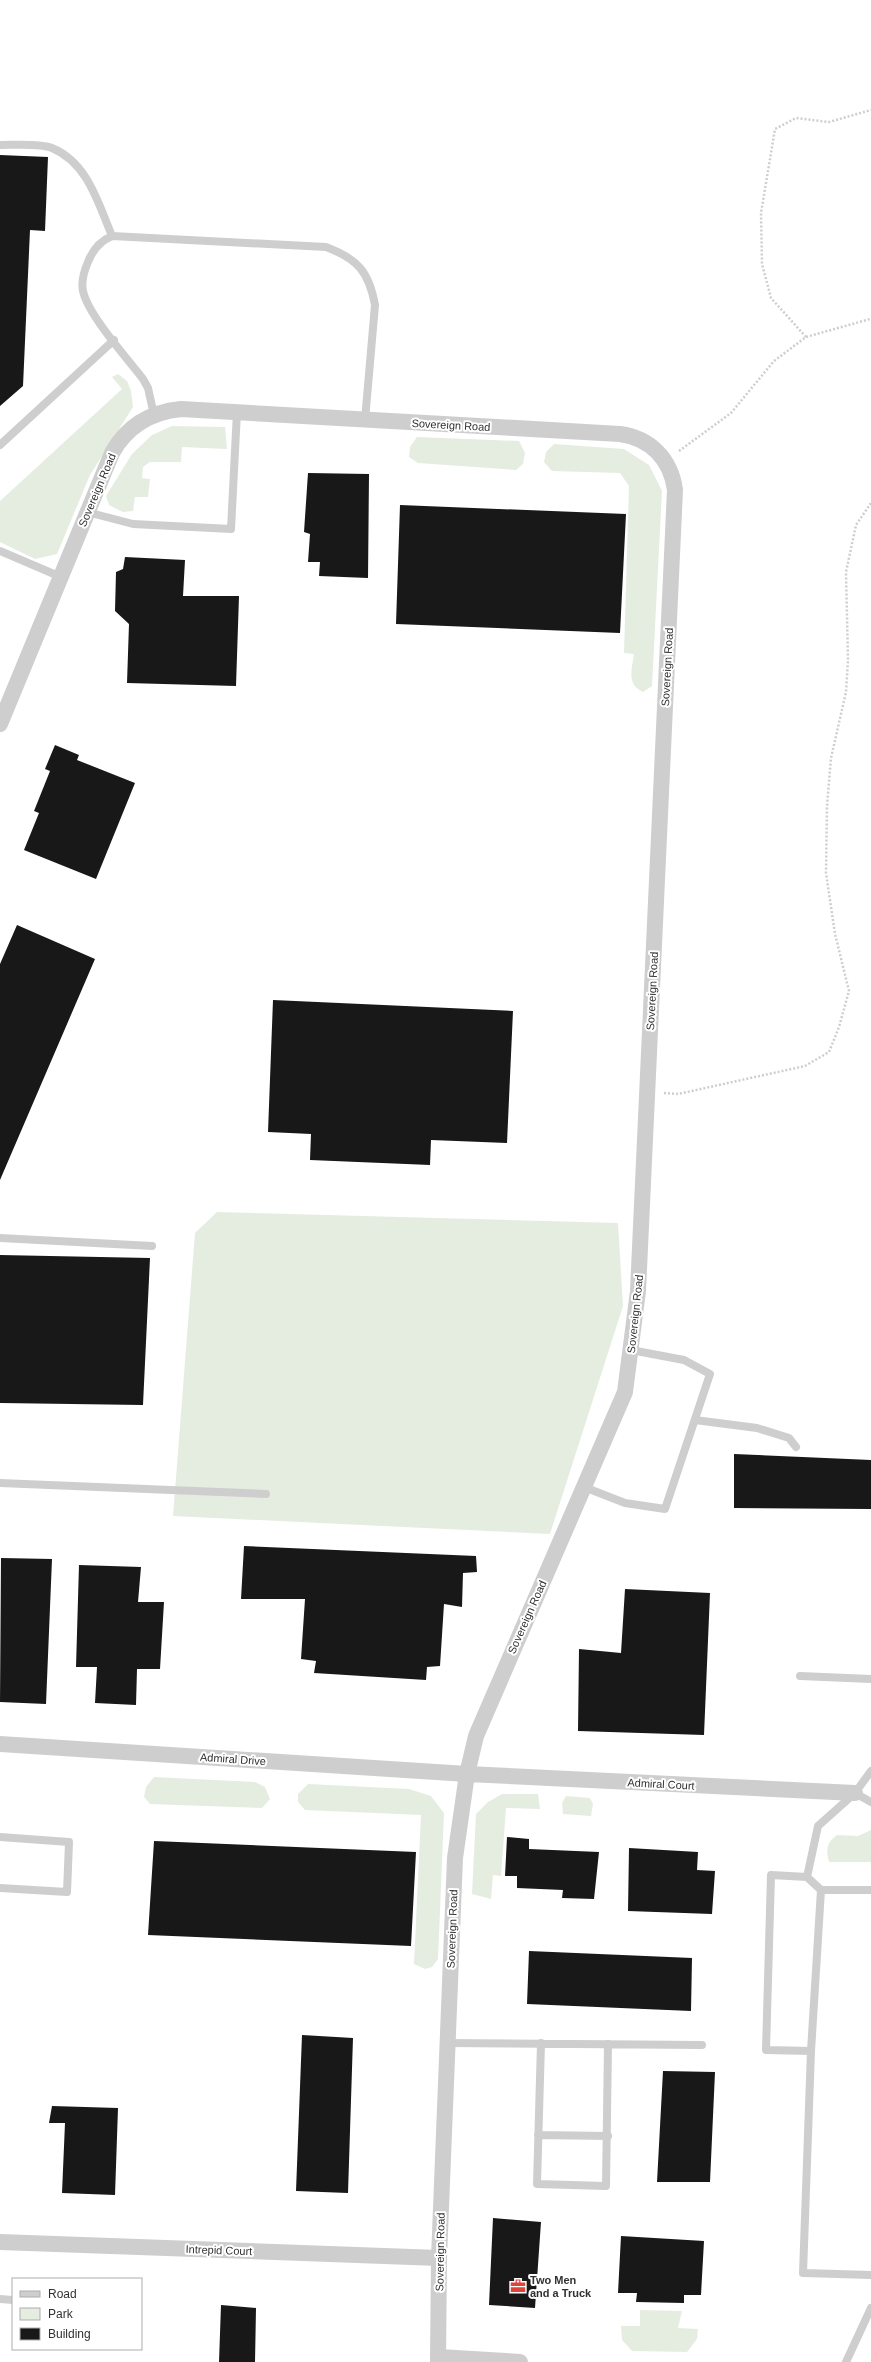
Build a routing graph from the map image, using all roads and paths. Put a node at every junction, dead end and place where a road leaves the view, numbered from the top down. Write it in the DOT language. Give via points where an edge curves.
graph roads {
  1 [pos="871,110"];
  2 [pos="0,145"];
  3 [pos="112,236"];
  4 [pos="871,314"];
  5 [pos="871,319"];
  6 [pos="806,337"];
  7 [pos="114,340"];
  8 [pos="237,412"];
  9 [pos="154,415"];
  10 [pos="365,420"];
  11 [pos="0,445"];
  12 [pos="666,461"];
  13 [pos="871,503"];
  14 [pos="87,512"];
  15 [pos="0,551"];
  16 [pos="61,577"];
  17 [pos="0,724"];
  18 [pos="648,1091"];
  19 [pos="0,1238"];
  20 [pos="152,1246"];
  21 [pos="631,1350"];
  22 [pos="695,1420"];
  23 [pos="796,1447"];
  24 [pos="0,1483"];
  25 [pos="584,1487"];
  26 [pos="266,1494"];
  27 [pos="800,1676"];
  28 [pos="871,1679"];
  29 [pos="0,1744"];
  30 [pos="871,1771"];
  31 [pos="467,1774"];
  32 [pos="855,1793"];
  33 [pos="871,1802"];
  34 [pos="0,1837"];
  35 [pos="807,1876"];
  36 [pos="0,1888"];
  37 [pos="821,1890"];
  38 [pos="871,1890"];
  39 [pos="447,2043"];
  40 [pos="541,2044"];
  41 [pos="608,2044"];
  42 [pos="702,2045"];
  43 [pos="812,2052"];
  44 [pos="538,2135"];
  45 [pos="608,2136"];
  46 [pos="0,2242"];
  47 [pos="439,2258"];
  48 [pos="871,2275"];
  49 [pos="0,2300"];
  50 [pos="12,2300"];
  51 [pos="871,2308"];
  52 [pos="439,2360"];
  53 [pos="520,2362"];
  54 [pos="846,2362"];
  1 -- 6 [label="path" via="829,122 796,118 775,129 761,213 762,264 771,298"];
  2 -- 3 [label="lane" via="51,147 71,160 81,169 92,188"];
  3 -- 7 [label="lane" via="96,247 82,279 87,303"];
  3 -- 10 [label="lane" via="326,247 351,258 366,275 372,288 375,306"];
  4 -- 5 [label="path"];
  5 -- 6 [label="path"];
  6 -- 12 [label="path" via="774,361 731,413"];
  7 -- 9 [label="lane" via="148,388"];
  7 -- 11 [label="lane"];
  8 -- 9 [label="street, Sovereign Road" via="181,409"];
  8 -- 10 [label="street, Sovereign Road"];
  8 -- 14 [label="lane" via="231,530 133,524"];
  9 -- 14 [label="street, Sovereign Road" via="137,424 116,446"];
  10 -- 12 [label="street, Sovereign Road" via="629,435 654,447"];
  12 -- 18 [label="street, Sovereign Road" via="675,490"];
  13 -- 18 [label="path" via="856,525 846,572 846,692 831,758 827,806 826,873 835,934 849,991 839,1027 828,1052 805,1066 678,1094"];
  14 -- 16 [label="street, Sovereign Road"];
  15 -- 16 [label="lane"];
  16 -- 17 [label="street, Sovereign Road"];
  18 -- 21 [label="street, Sovereign Road" via="638,1291"];
  19 -- 20 [label="lane"];
  21 -- 22 [label="lane" via="684,1360 710,1374"];
  21 -- 25 [label="street, Sovereign Road" via="625,1392"];
  22 -- 23 [label="lane" via="757,1428 789,1438"];
  22 -- 25 [label="lane" via="665,1509 625,1503"];
  24 -- 26 [label="lane"];
  25 -- 31 [label="street, Sovereign Road" via="476,1736"];
  27 -- 28 [label="lane"];
  29 -- 31 [label="street, Admiral Drive"];
  30 -- 32 [label="lane"];
  31 -- 32 [label="street, Admiral Court"];
  31 -- 39 [label="street, Sovereign Road" via="455,1858"];
  32 -- 33 [label="lane"];
  32 -- 35 [label="lane" via="818,1826"];
  34 -- 36 [label="lane" via="69,1842 67,1892"];
  35 -- 37 [label="lane"];
  35 -- 43 [label="lane" via="770,1875 766,2050"];
  37 -- 38 [label="lane"];
  37 -- 43 [label="lane"];
  39 -- 40 [label="lane"];
  39 -- 47 [label="street, Sovereign Road"];
  40 -- 41 [label="lane"];
  40 -- 44 [label="lane"];
  41 -- 42 [label="lane"];
  41 -- 45 [label="lane"];
  43 -- 48 [label="lane" via="803,2273"];
  44 -- 45 [label="lane"];
  44 -- 45 [label="lane" via="537,2184 606,2186"];
  46 -- 47 [label="street, Intrepid Court"];
  47 -- 52 [label="street, Sovereign Road"];
  49 -- 50 [label="lane"];
  51 -- 54 [label="lane"];
  52 -- 53 [label="street"];
}
